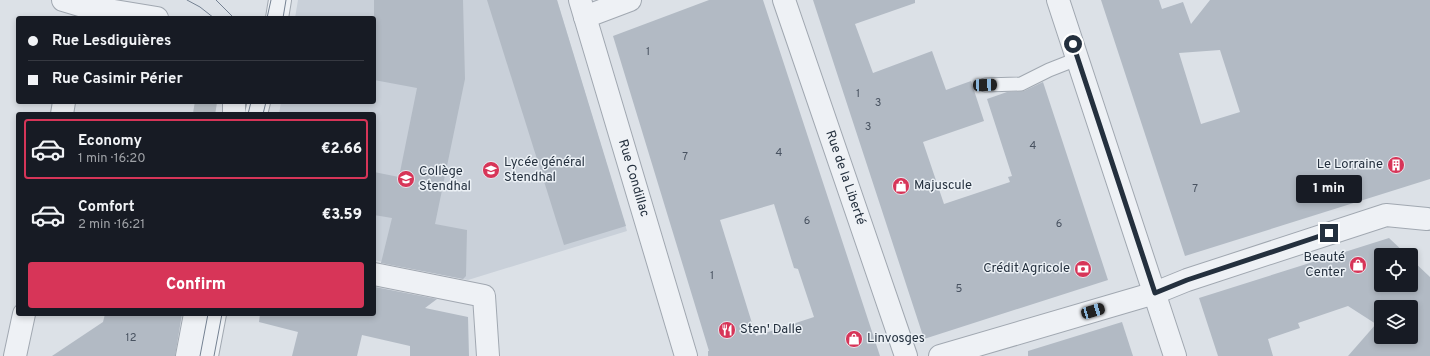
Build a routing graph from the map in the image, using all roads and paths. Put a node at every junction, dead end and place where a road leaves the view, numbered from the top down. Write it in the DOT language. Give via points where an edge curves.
graph roads {
  1 [pos="280,0"];
  2 [pos="630,0"];
  3 [pos="784,0"];
  4 [pos="1058,0"];
  5 [pos="76,8"];
  6 [pos="582,8"];
  7 [pos="141,16"];
  8 [pos="276,16"];
  9 [pos="1078,59"];
  10 [pos="985,85"];
  11 [pos="1427,219"];
  12 [pos="376,274"];
  13 [pos="1155,293"];
  14 [pos="24,316"];
  15 [pos="195,316"];
  16 [pos="216,316"];
  17 [pos="15,356"];
  18 [pos="187,356"];
  19 [pos="207,356"];
  20 [pos="488,356"];
  21 [pos="686,356"];
  22 [pos="906,356"];
  23 [pos="940,356"];
  24 [pos="1175,356"];
  1 -- 8 [label="street"];
  2 -- 6 [label="street"];
  3 -- 22 [label="street, Rue de la Liberté"];
  4 -- 9 [label="street"];
  5 -- 7 [label="street"];
  6 -- 21 [label="street, Rue Condillac"];
  9 -- 10 [label="lane" via="1021,84"];
  9 -- 13 [label="street"];
  11 -- 13 [label="street" via="1386,215 1187,280"];
  12 -- 20 [label="street" via="484,296"];
  13 -- 23 [label="street"];
  13 -- 24 [label="street"];
  14 -- 17 [label="street"];
  15 -- 18 [label="street"];
  16 -- 19 [label="street"];
}
